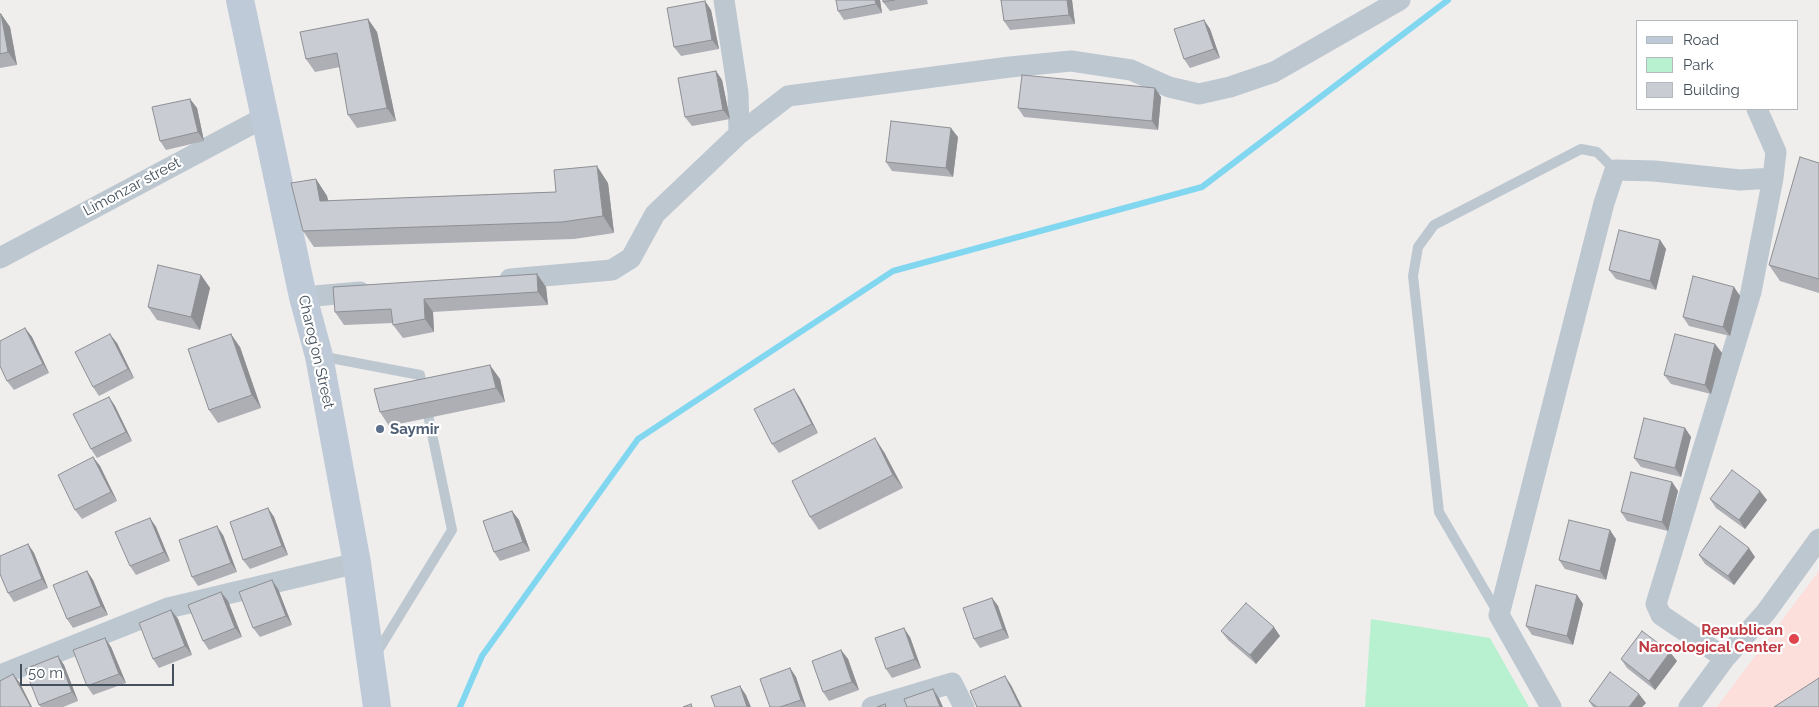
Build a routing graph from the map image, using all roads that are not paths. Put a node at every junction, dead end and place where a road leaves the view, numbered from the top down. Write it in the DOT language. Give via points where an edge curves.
graph roads {
  1 [pos="240,0"];
  2 [pos="724,0"];
  3 [pos="1400,0"];
  4 [pos="1756,110"];
  5 [pos="265,117"];
  6 [pos="739,134"];
  7 [pos="1615,170"];
  8 [pos="1773,178"];
  9 [pos="0,258"];
  10 [pos="492,280"];
  11 [pos="383,290"];
  12 [pos="304,297"];
  13 [pos="319,356"];
  14 [pos="1819,539"];
  15 [pos="357,563"];
  16 [pos="1499,615"];
  17 [pos="1725,658"];
  18 [pos="370,664"];
  19 [pos="0,675"];
  20 [pos="377,707"];
  21 [pos="872,707"];
  22 [pos="964,707"];
  23 [pos="1551,707"];
  24 [pos="1689,707"];
  1 -- 5 [label="main road, Charog'on Street"];
  2 -- 6 [label="street" via="738,93"];
  3 -- 6 [label="street" via="1274,72 1199,94 1169,87 1131,70 1071,61 788,96"];
  4 -- 8 [label="street" via="1776,152"];
  5 -- 9 [label="street, Limonzar street"];
  5 -- 12 [label="main road, Charog'on Street"];
  6 -- 10 [label="street" via="655,214 632,258 612,270"];
  7 -- 8 [label="street" via="1740,180"];
  7 -- 16 [label="street"];
  7 -- 16 [label="lane" via="1598,152 1581,149 1434,225 1418,247 1413,276 1439,512"];
  8 -- 17 [label="street" via="1751,292 1656,604 1661,615"];
  11 -- 12 [label="street"];
  12 -- 13 [label="main road, Charog'on Street"];
  13 -- 15 [label="main road, Charog'on Street"];
  13 -- 18 [label="lane" via="420,375 452,530"];
  14 -- 17 [label="street" via="1766,612"];
  15 -- 18 [label="main road, Charog'on Street"];
  15 -- 19 [label="street" via="168,608"];
  16 -- 23 [label="street"];
  17 -- 24 [label="street"];
  18 -- 20 [label="main road, Charog'on Street"];
  21 -- 22 [label="street" via="952,683"];
}
